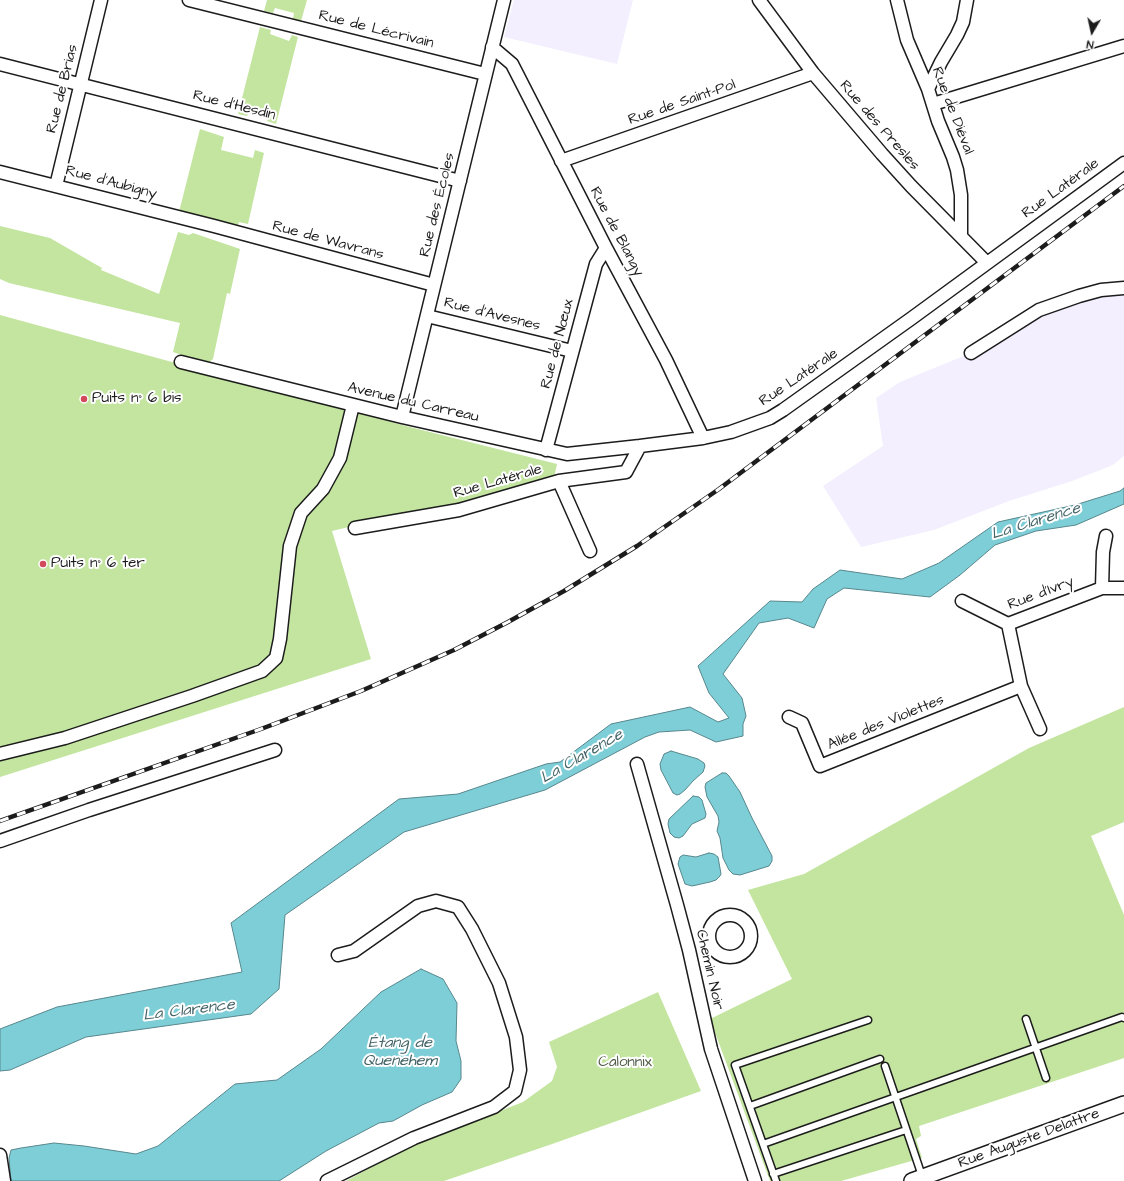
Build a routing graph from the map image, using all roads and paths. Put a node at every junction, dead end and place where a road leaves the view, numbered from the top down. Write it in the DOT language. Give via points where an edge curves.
graph roads {
  1 [pos="101,0"];
  2 [pos="189,0"];
  3 [pos="504,0"];
  4 [pos="759,0"];
  5 [pos="897,0"];
  6 [pos="967,0"];
  7 [pos="1124,46"];
  8 [pos="492,47"];
  9 [pos="0,64"];
  10 [pos="812,73"];
  11 [pos="485,74"];
  12 [pos="80,84"];
  13 [pos="928,89"];
  14 [pos="933,104"];
  15 [pos="561,161"];
  16 [pos="1124,163"];
  17 [pos="0,172"];
  18 [pos="460,181"];
  19 [pos="56,186"];
  20 [pos="214,226"];
  21 [pos="961,236"];
  22 [pos="606,248"];
  23 [pos="987,263"];
  24 [pos="434,285"];
  25 [pos="1124,288"];
  26 [pos="427,316"];
  27 [pos="572,351"];
  28 [pos="971,353"];
  29 [pos="181,362"];
  30 [pos="353,405"];
  31 [pos="402,417"];
  32 [pos="703,438"];
  33 [pos="640,446"];
  34 [pos="546,450"];
  35 [pos="559,481"];
  36 [pos="355,528"];
  37 [pos="1106,536"];
  38 [pos="590,551"];
  39 [pos="1102,588"];
  40 [pos="1124,588"];
  41 [pos="962,601"];
  42 [pos="1008,624"];
  43 [pos="1021,686"];
  44 [pos="789,717"];
  45 [pos="1040,729"];
  46 [pos="275,750"];
  47 [pos="0,754"];
  48 [pos="637,764"];
  49 [pos="0,841"];
  50 [pos="710,944"];
  51 [pos="689,950"];
  52 [pos="338,955"];
  53 [pos="1123,1017"];
  54 [pos="1026,1018"];
  55 [pos="868,1020"];
  56 [pos="1037,1048"];
  57 [pos="880,1059"];
  58 [pos="885,1066"];
  59 [pos="1046,1078"];
  60 [pos="895,1098"];
  61 [pos="1124,1104"];
  62 [pos="750,1106"];
  63 [pos="906,1130"];
  64 [pos="763,1144"];
  65 [pos="0,1155"];
  66 [pos="774,1174"];
  67 [pos="917,1180"];
  68 [pos="4,1181"];
  69 [pos="328,1181"];
  70 [pos="755,1181"];
  71 [pos="776,1181"];
  1 -- 12 [label="street, Rue de Brias"];
  2 -- 11 [label="street, Rue de Lécrivain"];
  3 -- 8 [label="street, Rue des Écoles"];
  4 -- 10 [label="street, Rue des Presles"];
  5 -- 13 [label="street, Rue de Diéval" via="907,40"];
  6 -- 13 [label="street" via="958,35"];
  7 -- 14 [label="street"];
  8 -- 11 [label="street, Rue des Écoles"];
  8 -- 15 [label="street, Rue de Blangy" via="512,64"];
  9 -- 12 [label="street, Rue d'Hesdin"];
  10 -- 15 [label="street, Rue de Saint-Pol"];
  10 -- 21 [label="street, Rue des Presles" via="901,176"];
  11 -- 18 [label="street, Rue des Écoles"];
  12 -- 18 [label="street, Rue d'Hesdin"];
  12 -- 19 [label="street, Rue de Brias"];
  13 -- 14 [label="street, Rue de Diéval"];
  14 -- 21 [label="street, Rue de Diéval" via="959,181"];
  15 -- 22 [label="street, Rue de Blangy"];
  16 -- 23 [label="street, Rue Latérale"];
  17 -- 19 [label="street, Rue d'Aubigny"];
  18 -- 24 [label="street, Rue des Écoles"];
  19 -- 20 [label="street, Rue d'Aubigny"];
  20 -- 24 [label="street, Rue de Wavrans"];
  21 -- 23 [label="street, Rue des Presles"];
  22 -- 27 [label="street, Rue de Nœux" via="596,264"];
  22 -- 32 [label="street, Rue de Blangy" via="666,360"];
  23 -- 32 [label="street, Rue Latérale" via="784,410 754,425"];
  24 -- 26 [label="street, Rue des Écoles"];
  25 -- 28 [label="street" via="1101,290 1039,310"];
  26 -- 27 [label="street, Rue d'Avesnes"];
  26 -- 31 [label="street, Rue des Écoles"];
  27 -- 34 [label="street, Rue de Nœux"];
  29 -- 30 [label="street, Avenue du Carreau"];
  30 -- 31 [label="street, Avenue du Carreau"];
  30 -- 47 [label="street" via="340,458 323,489 301,513 290,546 276,658 262,671 203,692 65,738"];
  31 -- 34 [label="street, Avenue du Carreau"];
  32 -- 33 [label="street, Rue Latérale"];
  33 -- 34 [label="street, Avenue du Carreau" via="567,454"];
  33 -- 35 [label="street, Rue Latérale" via="626,472"];
  35 -- 36 [label="street, Rue Latérale" via="460,510"];
  35 -- 38 [label="street"];
  37 -- 39 [label="street"];
  39 -- 40 [label="street, Rue d'Ivry"];
  39 -- 42 [label="street, Rue d'Ivry"];
  41 -- 42 [label="street"];
  42 -- 43 [label="street, Rue d'Ivry"];
  43 -- 44 [label="street, Allée des Violettes" via="820,766 802,723"];
  43 -- 45 [label="street, Rue d'Ivry"];
  46 -- 49 [label="street"];
  48 -- 51 [label="street, Chemin Noir"];
  50 -- 51 [label="street"];
  51 -- 70 [label="street, Chemin Noir" via="711,1049"];
  52 -- 69 [label="street" via="354,951 418,906 436,901 458,907 499,983 516,1036 520,1070 515,1091 494,1107 414,1138"];
  53 -- 56 [label="lane"];
  54 -- 56 [label="lane"];
  55 -- 62 [label="lane" via="735,1065"];
  56 -- 59 [label="lane"];
  56 -- 60 [label="lane"];
  57 -- 62 [label="lane"];
  58 -- 60 [label="lane"];
  60 -- 63 [label="lane"];
  60 -- 64 [label="lane"];
  61 -- 67 [label="street, Rue Auguste Delattre"];
  62 -- 64 [label="lane"];
  63 -- 66 [label="lane"];
  63 -- 67 [label="lane"];
  64 -- 66 [label="lane"];
  65 -- 68 [label="street"];
  66 -- 71 [label="lane"];
}
